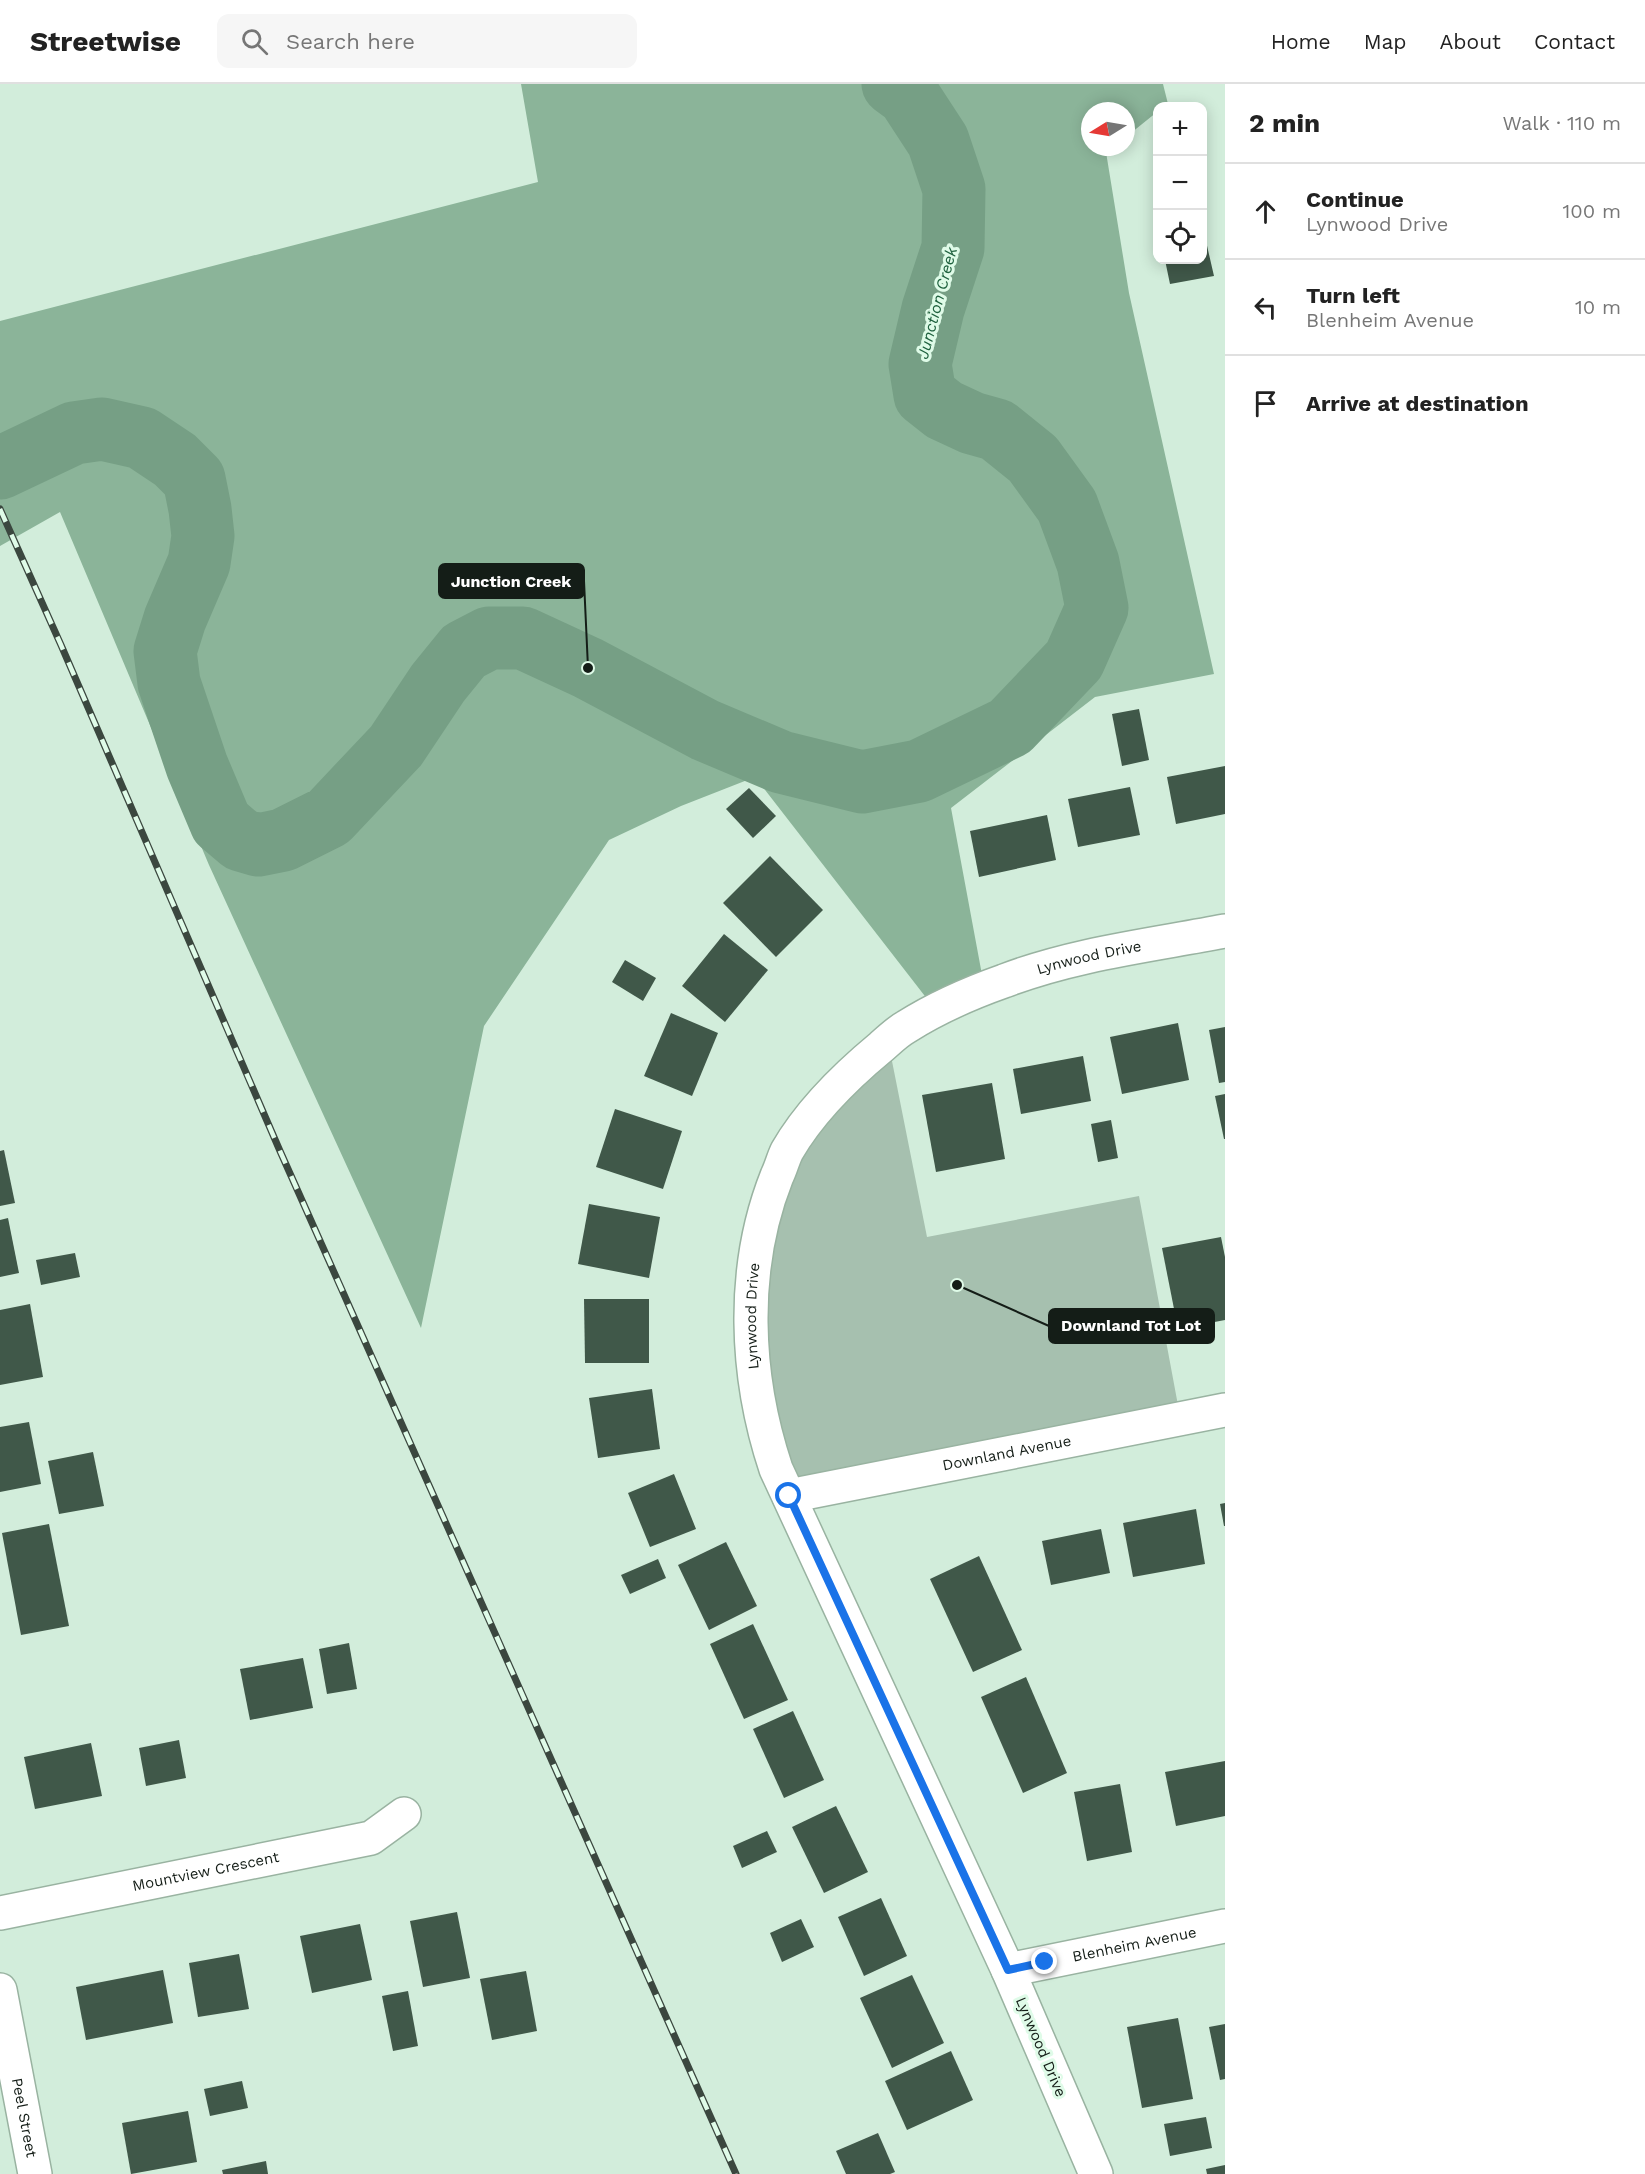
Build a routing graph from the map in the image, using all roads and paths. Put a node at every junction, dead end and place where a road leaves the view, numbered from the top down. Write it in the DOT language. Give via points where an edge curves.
graph roads {
  1 [pos="1225,931"];
  2 [pos="1225,1410"];
  3 [pos="789,1496"];
  4 [pos="404,1814"];
  5 [pos="0,1913"];
  6 [pos="1225,1926"];
  7 [pos="1008,1970"];
  8 [pos="0,1990"];
  9 [pos="35,2174"];
  10 [pos="1096,2174"];
  1 -- 3 [label="street, Lynwood Drive" via="1055,964 960,999 904,1028 864,1061 816,1110 787,1152 768,1200 756,1251 750,1318 764,1434"];
  2 -- 3 [label="street, Downland Avenue"];
  3 -- 7 [label="street, Lynwood Drive"];
  4 -- 5 [label="street, Mountview Crescent" via="371,1838"];
  6 -- 7 [label="street, Blenheim Avenue"];
  7 -- 10 [label="street, Lynwood Drive"];
  8 -- 9 [label="street, Peel Street"];
}
